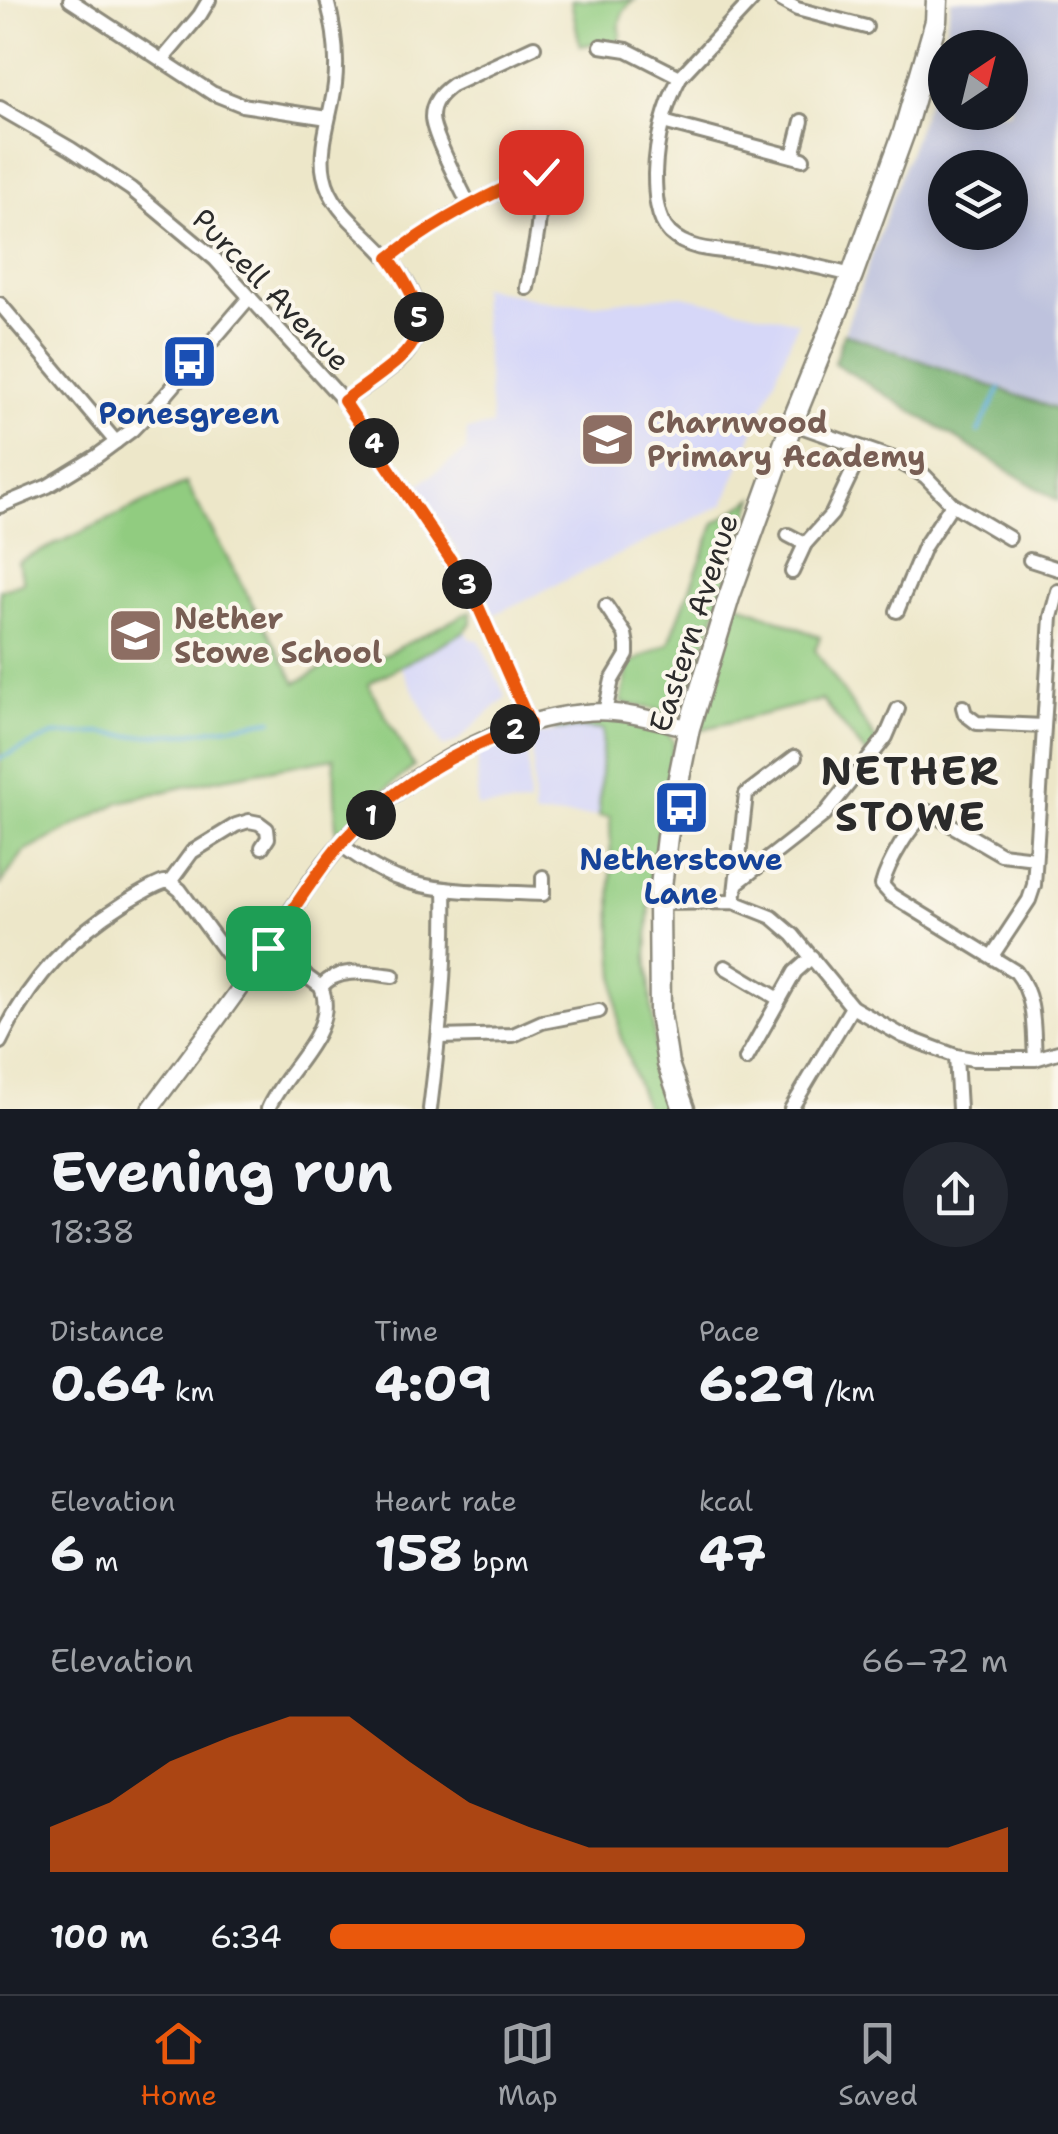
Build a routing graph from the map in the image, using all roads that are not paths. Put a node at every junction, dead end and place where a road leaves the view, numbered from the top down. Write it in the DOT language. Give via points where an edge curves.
graph roads {
  1 [pos="70,0"];
  2 [pos="209,0"];
  3 [pos="752,0"];
  4 [pos="781,0"];
  5 [pos="937,0"];
  6 [pos="332,2"];
  7 [pos="857,28"];
  8 [pos="601,46"];
  9 [pos="527,47"];
  10 [pos="162,60"];
  11 [pos="680,76"];
  12 [pos="0,108"];
  13 [pos="328,118"];
  14 [pos="802,120"];
  15 [pos="663,122"];
  16 [pos="469,204"];
  17 [pos="389,258"];
  18 [pos="852,275"];
  19 [pos="527,288"];
  20 [pos="250,298"];
  21 [pos="0,304"];
  22 [pos="344,401"];
  23 [pos="792,422"];
  24 [pos="116,442"];
  25 [pos="864,448"];
  26 [pos="952,504"];
  27 [pos="0,506"];
  28 [pos="788,535"];
  29 [pos="1001,538"];
  30 [pos="805,544"];
  31 [pos="1030,560"];
  32 [pos="1058,570"];
  33 [pos="792,572"];
  34 [pos="1058,591"];
  35 [pos="606,606"];
  36 [pos="897,611"];
  37 [pos="963,707"];
  38 [pos="898,708"];
  39 [pos="605,712"];
  40 [pos="530,724"];
  41 [pos="1044,726"];
  42 [pos="689,728"];
  43 [pos="795,757"];
  44 [pos="340,844"];
  45 [pos="262,847"];
  46 [pos="1036,858"];
  47 [pos="543,877"];
  48 [pos="170,882"];
  49 [pos="736,884"];
  50 [pos="445,889"];
  51 [pos="659,902"];
  52 [pos="734,902"];
  53 [pos="268,948"];
  54 [pos="992,956"];
  55 [pos="812,958"];
  56 [pos="725,967"];
  57 [pos="252,972"];
  58 [pos="393,976"];
  59 [pos="321,987"];
  60 [pos="779,999"];
  61 [pos="852,1008"];
  62 [pos="599,1011"];
  63 [pos="439,1037"];
  64 [pos="0,1042"];
  65 [pos="1058,1052"];
  66 [pos="956,1056"];
  67 [pos="746,1059"];
  68 [pos="1035,1059"];
  69 [pos="793,1108"];
  70 [pos="150,1109"];
  71 [pos="268,1109"];
  72 [pos="430,1109"];
  73 [pos="684,1109"];
  74 [pos="959,1109"];
  1 -- 10 [label="street"];
  2 -- 10 [label="street"];
  3 -- 11 [label="street"];
  4 -- 7 [label="street"];
  5 -- 18 [label="highway, Eastern Avenue" via="904,132"];
  6 -- 13 [label="street" via="335,82"];
  8 -- 11 [label="street" via="628,44"];
  9 -- 16 [label="street" via="452,84 435,104 432,122"];
  10 -- 13 [label="street" via="212,94 242,105"];
  11 -- 15 [label="street"];
  12 -- 20 [label="street, Purcell Avenue" via="131,188"];
  13 -- 17 [label="street" via="323,174 332,195"];
  14 -- 15 [label="street" via="798,157"];
  15 -- 18 [label="street" via="655,188 660,218 671,234 691,245"];
  16 -- 17 [label="street"];
  16 -- 19 [label="street" via="537,173 538,222"];
  17 -- 22 [label="street" via="419,311 418,330 401,359"];
  18 -- 23 [label="highway, Eastern Avenue"];
  20 -- 22 [label="street, Purcell Avenue"];
  20 -- 24 [label="street"];
  21 -- 24 [label="street"];
  22 -- 40 [label="street, Purcell Avenue" via="471,590"];
  23 -- 25 [label="street"];
  23 -- 42 [label="highway, Eastern Avenue"];
  24 -- 27 [label="street" via="48,486"];
  25 -- 26 [label="street" via="925,476"];
  25 -- 30 [label="street" via="832,514"];
  26 -- 29 [label="street"];
  26 -- 36 [label="street" via="924,547"];
  28 -- 30 [label="street"];
  30 -- 33 [label="street"];
  31 -- 32 [label="street"];
  34 -- 41 [label="street" via="1050,616"];
  35 -- 39 [label="street" via="621,617 626,654"];
  37 -- 41 [label="street" via="977,722"];
  38 -- 49 [label="street" via="886,737 824,815"];
  39 -- 40 [label="street"];
  39 -- 42 [label="street"];
  40 -- 44 [label="street" via="474,744 438,766"];
  41 -- 46 [label="street"];
  42 -- 51 [label="highway, Eastern Avenue"];
  43 -- 49 [label="street" via="746,794"];
  44 -- 50 [label="street" via="397,878"];
  44 -- 53 [label="street"];
  45 -- 48 [label="street" via="267,829 249,821 236,825 192,852"];
  46 -- 54 [label="street" via="1028,900"];
  46 -- 54 [label="street" via="1001,854 929,812 885,874 882,885 891,895"];
  47 -- 50 [label="street" via="543,894"];
  48 -- 57 [label="street" via="226,953"];
  48 -- 64 [label="street" via="155,885 78,936 20,1002"];
  49 -- 52 [label="street"];
  50 -- 63 [label="street"];
  51 -- 52 [label="street"];
  51 -- 73 [label="highway, Eastern Avenue" via="660,1013"];
  52 -- 55 [label="street" via="772,917"];
  53 -- 57 [label="street"];
  53 -- 59 [label="street"];
  54 -- 68 [label="street" via="1025,984"];
  55 -- 60 [label="street"];
  55 -- 61 [label="street"];
  56 -- 60 [label="street"];
  57 -- 70 [label="street"];
  58 -- 59 [label="street" via="352,972"];
  59 -- 71 [label="street" via="326,1014 318,1034"];
  60 -- 67 [label="street"];
  61 -- 66 [label="street"];
  61 -- 69 [label="street"];
  62 -- 63 [label="street" via="512,1035"];
  63 -- 72 [label="street"];
  65 -- 68 [label="street"];
  66 -- 68 [label="street"];
  66 -- 74 [label="street"];
}
